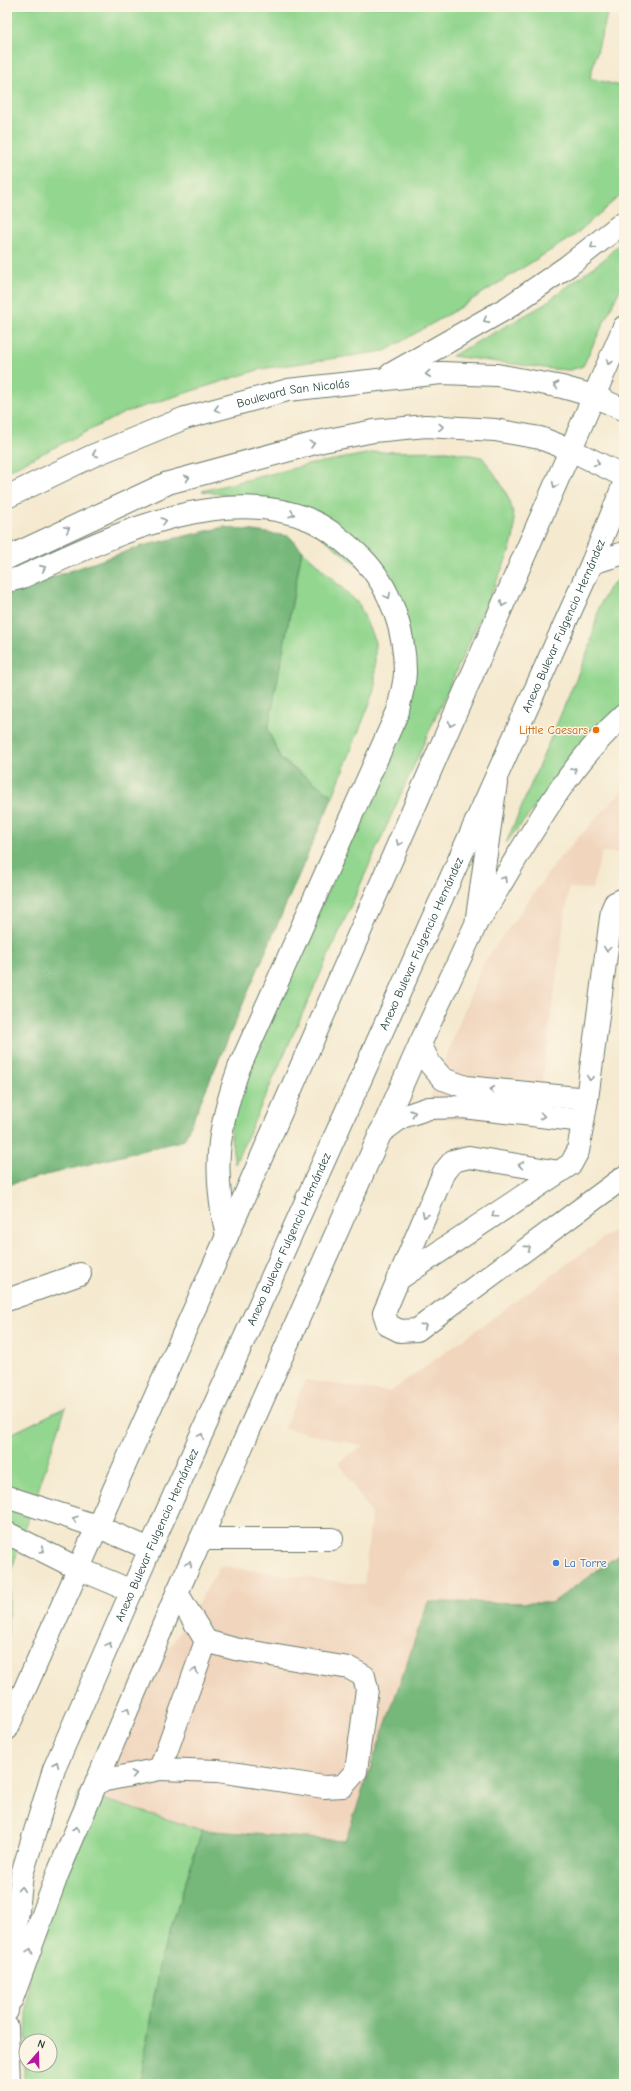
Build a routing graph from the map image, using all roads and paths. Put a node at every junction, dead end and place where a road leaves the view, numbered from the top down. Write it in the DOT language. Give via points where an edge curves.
graph roads {
  1 [pos="624,222"];
  2 [pos="624,327"];
  3 [pos="383,379"];
  4 [pos="594,396"];
  5 [pos="624,410"];
  6 [pos="571,450"];
  7 [pos="624,476"];
  8 [pos="624,484"];
  9 [pos="7,497"];
  10 [pos="624,553"];
  11 [pos="7,558"];
  12 [pos="592,563"];
  13 [pos="7,581"];
  14 [pos="624,715"];
  15 [pos="497,774"];
  16 [pos="624,899"];
  17 [pos="476,924"];
  18 [pos="420,1044"];
  19 [pos="587,1099"];
  20 [pos="583,1121"];
  21 [pos="380,1133"];
  22 [pos="559,1172"];
  23 [pos="624,1177"];
  24 [pos="227,1236"];
  25 [pos="80,1274"];
  26 [pos="397,1280"];
  27 [pos="7,1300"];
  28 [pos="7,1497"];
  29 [pos="96,1526"];
  30 [pos="7,1533"];
  31 [pos="201,1539"];
  32 [pos="332,1539"];
  33 [pos="150,1549"];
  34 [pos="77,1568"];
  35 [pos="132,1591"];
  36 [pos="177,1593"];
  37 [pos="206,1641"];
  38 [pos="7,1729"];
  39 [pos="160,1769"];
  40 [pos="96,1782"];
  41 [pos="7,2012"];
  42 [pos="7,2027"];
  43 [pos="9,2084"];
  1 -- 3 [label="main road, one-way" via="568,266 507,308"];
  2 -- 4 [label="main road, one-way"];
  4 -- 3 [label="main road, Boulevard San Nicolás, one-way" via="530,379 497,375 441,373"];
  3 -- 9 [label="main road, Boulevard San Nicolás, one-way" via="288,390 185,418 92,456"];
  4 -- 5 [label="main road, Boulevard San Nicolás"];
  4 -- 6 [label="main road"];
  6 -- 7 [label="main road, one-way"];
  11 -- 6 [label="main road, one-way" via="168,483 324,441 374,431 426,426 495,430 540,438"];
  6 -- 24 [label="main road, one-way"];
  8 -- 12 [label="main road, Anexo Bulevar Fulgencio Hernández"];
  10 -- 12 [label="main road"];
  12 -- 15 [label="main road, Anexo Bulevar Fulgencio Hernández"];
  13 -- 24 [label="main road, one-way" via="20,578 126,531 234,506 272,509 309,520 342,539 370,566 390,598 401,635 405,673 398,711 242,1061 227,1102 219,1137 217,1170 219,1203"];
  17 -- 14 [label="main road, one-way" via="565,781 592,747"];
  15 -- 17 [label="main road"];
  33 -- 15 [label="main road, Anexo Bulevar Fulgencio Hernández, one-way"];
  16 -- 19 [label="main road, one-way" via="615,903 612,910"];
  17 -- 18 [label="main road"];
  19 -- 18 [label="main road, one-way" via="466,1086 443,1079 430,1064"];
  18 -- 21 [label="main road"];
  19 -- 20 [label="main road"];
  21 -- 20 [label="main road, one-way" via="402,1117 429,1108 464,1107"];
  20 -- 22 [label="main road" via="578,1151 571,1164"];
  21 -- 31 [label="main road"];
  22 -- 26 [label="main road, one-way"];
  22 -- 26 [label="main road, one-way" via="469,1157 453,1161 444,1172"];
  26 -- 23 [label="main road, one-way" via="384,1313 388,1325 400,1331 417,1330"];
  24 -- 29 [label="main road"];
  25 -- 27 [label="main road"];
  29 -- 28 [label="main road, one-way"];
  29 -- 33 [label="main road"];
  29 -- 34 [label="main road"];
  30 -- 34 [label="main road, one-way"];
  31 -- 32 [label="main road"];
  36 -- 31 [label="main road, one-way"];
  33 -- 35 [label="main road, Anexo Bulevar Fulgencio Hernández"];
  34 -- 35 [label="main road"];
  34 -- 38 [label="main road"];
  41 -- 35 [label="main road, Anexo Bulevar Fulgencio Hernández, one-way" via="22,1874 54,1769"];
  36 -- 37 [label="main road"];
  40 -- 36 [label="main road, one-way"];
  39 -- 37 [label="main road, one-way"];
  37 -- 39 [label="main road" via="235,1649 349,1668 364,1676 367,1689 356,1771 343,1786 324,1787 218,1771"];
  40 -- 39 [label="main road, one-way"];
  41 -- 40 [label="main road, one-way" via="58,1873"];
  42 -- 43 [label="main road"];
}
